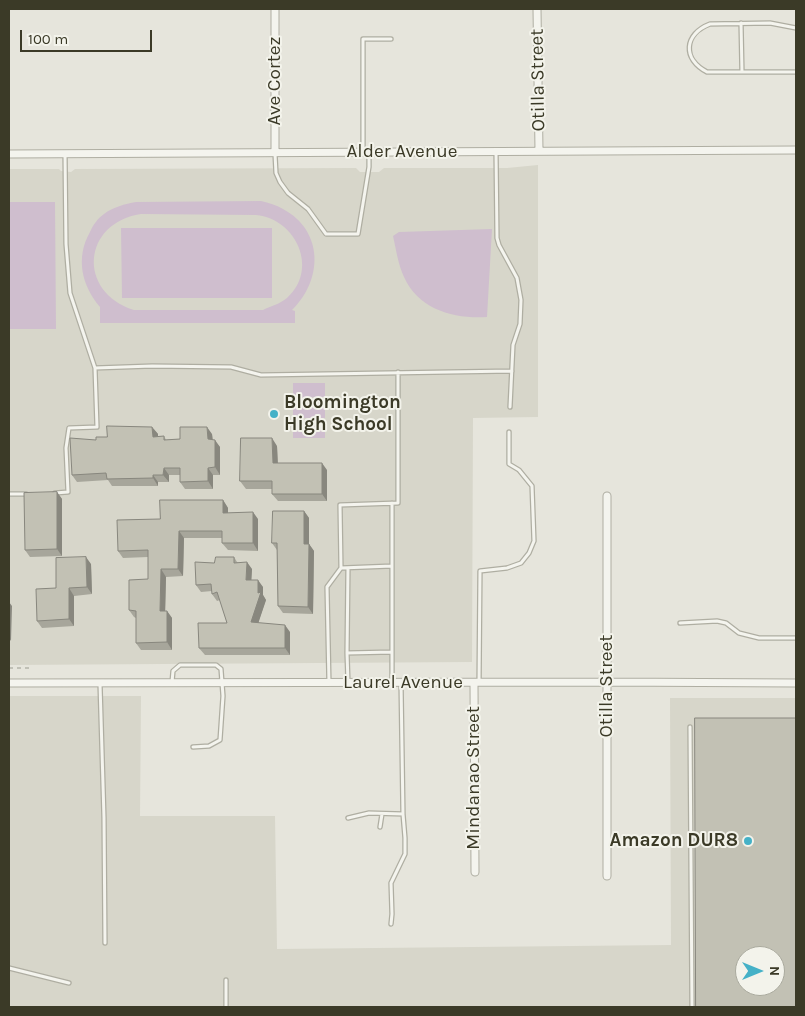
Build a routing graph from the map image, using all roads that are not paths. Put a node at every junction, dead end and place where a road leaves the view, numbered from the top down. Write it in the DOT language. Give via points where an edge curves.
graph roads {
  1 [pos="275,9"];
  2 [pos="537,9"];
  3 [pos="741,23"];
  4 [pos="796,28"];
  5 [pos="391,38"];
  6 [pos="742,72"];
  7 [pos="796,72"];
  8 [pos="796,150"];
  9 [pos="366,152"];
  10 [pos="496,152"];
  11 [pos="539,152"];
  12 [pos="275,153"];
  13 [pos="9,154"];
  14 [pos="65,154"];
  15 [pos="95,368"];
  16 [pos="512,371"];
  17 [pos="398,372"];
  18 [pos="510,408"];
  19 [pos="509,432"];
  20 [pos="48,493"];
  21 [pos="9,494"];
  22 [pos="29,494"];
  23 [pos="607,496"];
  24 [pos="392,503"];
  25 [pos="392,566"];
  26 [pos="340,568"];
  27 [pos="348,568"];
  28 [pos="680,623"];
  29 [pos="796,638"];
  30 [pos="392,652"];
  31 [pos="347,653"];
  32 [pos="607,682"];
  33 [pos="9,683"];
  34 [pos="100,683"];
  35 [pos="172,683"];
  36 [pos="222,683"];
  37 [pos="329,683"];
  38 [pos="348,683"];
  39 [pos="392,683"];
  40 [pos="401,683"];
  41 [pos="476,683"];
  42 [pos="796,683"];
  43 [pos="690,727"];
  44 [pos="193,747"];
  45 [pos="382,814"];
  46 [pos="403,814"];
  47 [pos="348,818"];
  48 [pos="380,827"];
  49 [pos="475,872"];
  50 [pos="608,876"];
  51 [pos="391,924"];
  52 [pos="105,943"];
  53 [pos="9,968"];
  54 [pos="226,980"];
  55 [pos="68,983"];
  56 [pos="226,1007"];
  57 [pos="692,1007"];
  1 -- 12 [label="street, Ave Cortez"];
  2 -- 11 [label="street, Otilla Street"];
  3 -- 4 [label="lane" via="770,23"];
  3 -- 6 [label="lane"];
  3 -- 6 [label="lane" via="702,27 691,38 689,46 692,57 707,72"];
  5 -- 9 [label="lane" via="363,38"];
  6 -- 7 [label="lane"];
  8 -- 11 [label="street, Alder Avenue"];
  9 -- 10 [label="street, Alder Avenue"];
  9 -- 12 [label="street, Alder Avenue"];
  9 -- 12 [label="lane" via="369,167 358,234 326,234 308,209 280,182"];
  10 -- 11 [label="street, Alder Avenue"];
  10 -- 16 [label="lane" via="497,238 517,278 521,300"];
  12 -- 14 [label="street, Alder Avenue"];
  13 -- 14 [label="street, Alder Avenue"];
  14 -- 15 [label="lane" via="70,293"];
  15 -- 17 [label="lane" via="231,367 261,375"];
  15 -- 20 [label="lane" via="97,427 69,428 66,448 68,492"];
  16 -- 17 [label="lane"];
  16 -- 18 [label="lane"];
  17 -- 24 [label="lane" via="398,503"];
  19 -- 41 [label="lane" via="509,464 519,470 532,486 534,541 521,562 507,568 480,572"];
  21 -- 22 [label="lane"];
  23 -- 32 [label="street, Otilla Street"];
  24 -- 25 [label="lane"];
  24 -- 26 [label="lane" via="340,505"];
  25 -- 27 [label="lane"];
  25 -- 30 [label="lane"];
  26 -- 27 [label="lane"];
  26 -- 37 [label="lane" via="327,587"];
  27 -- 31 [label="lane"];
  28 -- 29 [label="lane" via="717,621 739,633 759,638"];
  30 -- 31 [label="lane"];
  30 -- 39 [label="lane"];
  31 -- 38 [label="lane"];
  32 -- 41 [label="street, Laurel Avenue"];
  32 -- 42 [label="street, Laurel Avenue"];
  32 -- 50 [label="street, Otilla Street"];
  33 -- 34 [label="street, Laurel Avenue"];
  34 -- 35 [label="street, Laurel Avenue"];
  34 -- 52 [label="lane"];
  35 -- 36 [label="street, Laurel Avenue"];
  35 -- 36 [label="lane" via="173,672 180,666 216,665 221,668"];
  36 -- 37 [label="street, Laurel Avenue"];
  36 -- 44 [label="lane" via="220,740 209,746"];
  37 -- 38 [label="street, Laurel Avenue"];
  38 -- 39 [label="street, Laurel Avenue"];
  39 -- 40 [label="street, Laurel Avenue"];
  40 -- 41 [label="street, Laurel Avenue"];
  40 -- 46 [label="lane"];
  41 -- 49 [label="street, Mindanao Street"];
  43 -- 57 [label="lane"];
  45 -- 46 [label="lane"];
  45 -- 47 [label="lane" via="369,813"];
  45 -- 48 [label="lane"];
  46 -- 51 [label="lane" via="405,854 391,884"];
  53 -- 55 [label="lane"];
  54 -- 56 [label="lane"];
}
